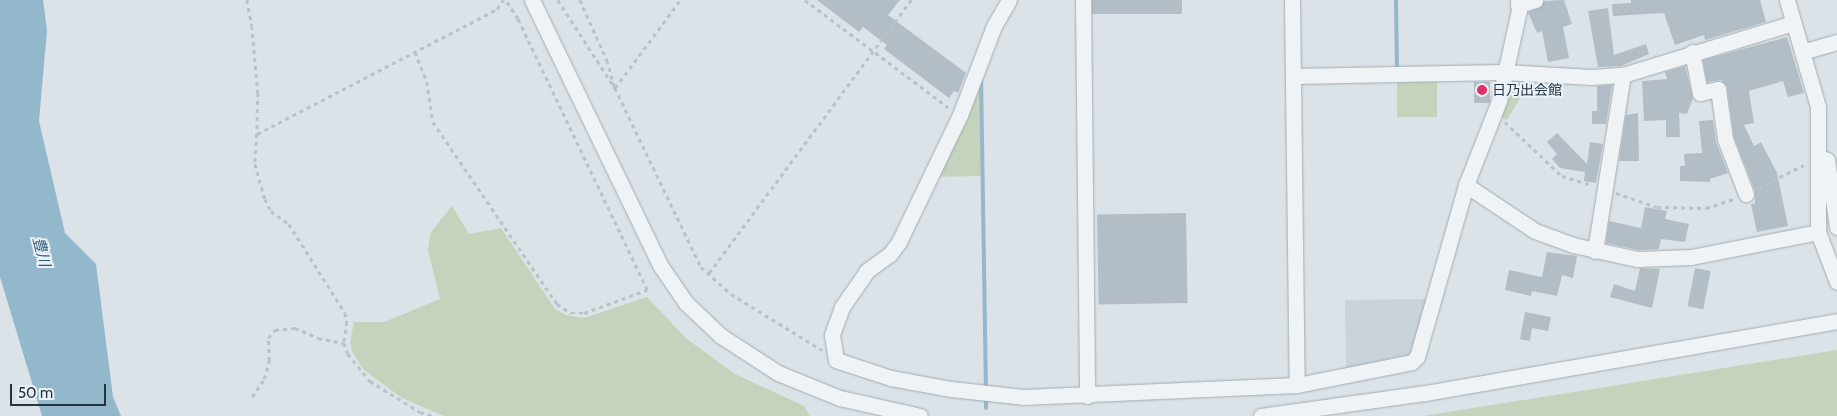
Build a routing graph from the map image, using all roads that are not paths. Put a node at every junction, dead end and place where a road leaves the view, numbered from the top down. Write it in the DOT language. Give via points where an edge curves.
graph roads {
  1 [pos="532,0"];
  2 [pos="1009,0"];
  3 [pos="1083,0"];
  4 [pos="1292,0"];
  5 [pos="1535,0"];
  6 [pos="1787,0"];
  7 [pos="1518,3"];
  8 [pos="1794,23"];
  9 [pos="1837,42"];
  10 [pos="1692,52"];
  11 [pos="1802,52"];
  12 [pos="1503,72"];
  13 [pos="1623,75"];
  14 [pos="1293,76"];
  15 [pos="1818,158"];
  16 [pos="1466,185"];
  17 [pos="1746,194"];
  18 [pos="1837,226"];
  19 [pos="1818,232"];
  20 [pos="1595,251"];
  21 [pos="1837,282"];
  22 [pos="1837,321"];
  23 [pos="1297,385"];
  24 [pos="1087,396"];
  25 [pos="920,416"];
  26 [pos="1261,416"];
  1 -- 25 [label="street" via="660,264 686,303 721,336 778,373 840,398"];
  2 -- 24 [label="street" via="994,26 960,115 899,242 890,254 868,271 842,307 832,335 836,360 891,378 951,389 1022,397"];
  3 -- 24 [label="street"];
  4 -- 14 [label="street"];
  5 -- 7 [label="street"];
  6 -- 8 [label="street"];
  7 -- 12 [label="street"];
  8 -- 10 [label="street"];
  8 -- 11 [label="street"];
  9 -- 11 [label="street"];
  10 -- 13 [label="street"];
  10 -- 17 [label="street" via="1700,93 1718,89 1725,139"];
  11 -- 15 [label="street" via="1818,107"];
  12 -- 13 [label="street" via="1592,77"];
  12 -- 14 [label="street"];
  12 -- 16 [label="street" via="1492,117"];
  13 -- 20 [label="street"];
  14 -- 23 [label="street"];
  15 -- 18 [label="street" via="1827,160"];
  15 -- 19 [label="street"];
  16 -- 20 [label="street" via="1534,231"];
  16 -- 23 [label="street" via="1416,357 1407,364"];
  19 -- 20 [label="street" via="1670,259 1637,259"];
  19 -- 21 [label="street"];
  22 -- 26 [label="street" via="1425,394"];
  23 -- 24 [label="street"];
}
